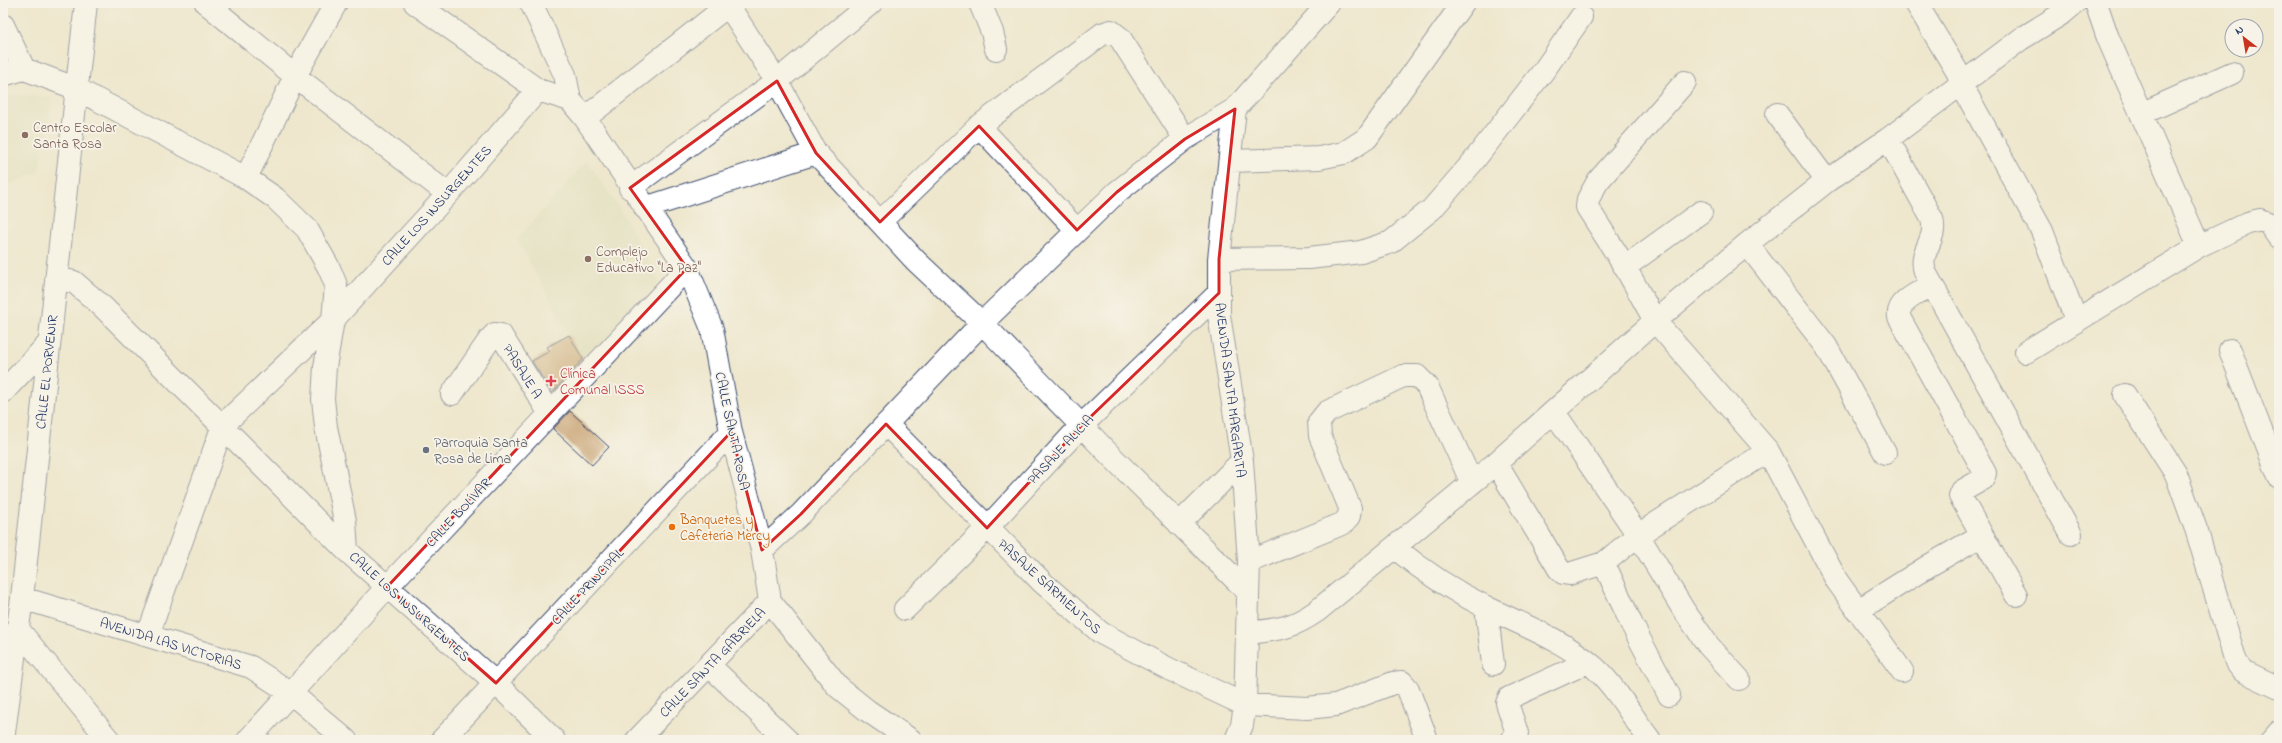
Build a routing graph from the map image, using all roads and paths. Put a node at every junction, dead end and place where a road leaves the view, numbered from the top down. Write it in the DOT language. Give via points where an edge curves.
graph roads {
  1 [pos="86,3"];
  2 [pos="206,3"];
  3 [pos="336,3"];
  4 [pos="415,3"];
  5 [pos="531,3"];
  6 [pos="871,3"];
  7 [pos="980,3"];
  8 [pos="1329,3"];
  9 [pos="1463,3"];
  10 [pos="1916,3"];
  11 [pos="2075,3"];
  12 [pos="2096,3"];
  13 [pos="729,4"];
  14 [pos="1581,17"];
  15 [pos="3,25"];
  16 [pos="996,49"];
  17 [pos="24,69"];
  18 [pos="2232,73"];
  19 [pos="3,75"];
  20 [pos="295,76"];
  21 [pos="777,81"];
  22 [pos="1685,82"];
  23 [pos="1961,84"];
  24 [pos="75,88"];
  25 [pos="538,90"];
  26 [pos="570,100"];
  27 [pos="1235,109"];
  28 [pos="1777,114"];
  29 [pos="2141,114"];
  30 [pos="585,118"];
  31 [pos="979,126"];
  32 [pos="1185,139"];
  33 [pos="1888,139"];
  34 [pos="816,153"];
  35 [pos="1230,161"];
  36 [pos="246,178"];
  37 [pos="1827,181"];
  38 [pos="630,188"];
  39 [pos="448,194"];
  40 [pos="645,208"];
  41 [pos="1700,212"];
  42 [pos="880,222"];
  43 [pos="1077,230"];
  44 [pos="2279,238"];
  45 [pos="1747,244"];
  46 [pos="2199,246"];
  47 [pos="1219,259"];
  48 [pos="1625,267"];
  49 [pos="688,268"];
  50 [pos="56,278"];
  51 [pos="1932,286"];
  52 [pos="1219,293"];
  53 [pos="333,320"];
  54 [pos="2076,320"];
  55 [pos="1655,321"];
  56 [pos="982,323"];
  57 [pos="48,343"];
  58 [pos="2230,350"];
  59 [pos="2026,352"];
  60 [pos="3,392"];
  61 [pos="452,394"];
  62 [pos="2125,395"];
  63 [pos="1554,412"];
  64 [pos="550,414"];
  65 [pos="886,424"];
  66 [pos="223,425"];
  67 [pos="1082,426"];
  68 [pos="731,432"];
  69 [pos="1768,451"];
  70 [pos="1885,453"];
  71 [pos="1242,461"];
  72 [pos="1496,463"];
  73 [pos="2279,477"];
  74 [pos="1472,482"];
  75 [pos="1179,524"];
  76 [pos="987,528"];
  77 [pos="1638,534"];
  78 [pos="2071,534"];
  79 [pos="1982,535"];
  80 [pos="1395,548"];
  81 [pos="762,550"];
  82 [pos="347,551"];
  83 [pos="1249,562"];
  84 [pos="1604,563"];
  85 [pos="387,587"];
  86 [pos="1248,591"];
  87 [pos="2016,595"];
  88 [pos="22,598"];
  89 [pos="770,602"];
  90 [pos="1486,607"];
  91 [pos="905,609"];
  92 [pos="1857,611"];
  93 [pos="18,629"];
  94 [pos="1248,633"];
  95 [pos="148,635"];
  96 [pos="1588,662"];
  97 [pos="1493,664"];
  98 [pos="709,665"];
  99 [pos="1902,671"];
  100 [pos="1739,679"];
  101 [pos="496,683"];
  102 [pos="2279,688"];
  103 [pos="291,693"];
  104 [pos="1669,695"];
  105 [pos="1245,705"];
  106 [pos="2279,732"];
  107 [pos="3,740"];
  108 [pos="109,740"];
  109 [pos="248,740"];
  110 [pos="346,740"];
  111 [pos="442,740"];
  112 [pos="554,740"];
  113 [pos="638,740"];
  114 [pos="787,740"];
  115 [pos="911,740"];
  116 [pos="1236,740"];
  117 [pos="1427,740"];
  118 [pos="1512,740"];
  119 [pos="1650,740"];
  120 [pos="2272,740"];
  1 -- 24 [label="street, CALLE EL PORVENIR"];
  2 -- 20 [label="street"];
  3 -- 20 [label="street"];
  4 -- 25 [label="street"];
  5 -- 26 [label="street" via="565,75"];
  6 -- 21 [label="street"];
  7 -- 16 [label="street"];
  8 -- 27 [label="street"];
  9 -- 35 [label="street" via="1367,138 1344,153 1319,158"];
  10 -- 23 [label="street" via="1958,73"];
  11 -- 23 [label="street"];
  12 -- 29 [label="street" via="2108,38"];
  13 -- 21 [label="street"];
  13 -- 30 [label="street"];
  14 -- 47 [label="street" via="1545,69 1462,175 1432,209 1390,242 1361,252 1309,258"];
  15 -- 17 [label="street"];
  17 -- 19 [label="street"];
  17 -- 24 [label="street, CALLE LOS INSURGENTES"];
  18 -- 29 [label="street"];
  20 -- 36 [label="street"];
  20 -- 39 [label="street"];
  21 -- 34 [label="street"];
  21 -- 38 [label="street"];
  22 -- 48 [label="street" via="1623,150 1598,181 1588,199 1587,207 1591,215"];
  23 -- 33 [label="street"];
  23 -- 54 [label="street" via="2042,231"];
  24 -- 36 [label="street, CALLE LOS INSURGENTES"];
  24 -- 50 [label="street, CALLE EL PORVENIR"];
  25 -- 26 [label="street"];
  25 -- 39 [label="street, CALLE LOS INSURGENTES"];
  26 -- 30 [label="street, CALLE SANTA ROSA"];
  27 -- 32 [label="street"];
  27 -- 35 [label="street, AVENIDA SANTA MARGARITA"];
  28 -- 37 [label="street"];
  29 -- 46 [label="street"];
  30 -- 38 [label="street, CALLE SANTA ROSA"];
  31 -- 32 [label="street" via="1102,34 1111,31 1120,38"];
  31 -- 42 [label="street"];
  31 -- 43 [label="street"];
  32 -- 43 [label="street" via="1117,192"];
  33 -- 37 [label="street"];
  33 -- 51 [label="street" via="1935,229 1923,255 1922,264"];
  34 -- 40 [label="street"];
  34 -- 42 [label="street"];
  35 -- 47 [label="street, AVENIDA SANTA MARGARITA"];
  36 -- 53 [label="street, CALLE LOS INSURGENTES" via="275,198 307,229 336,286"];
  37 -- 45 [label="street"];
  38 -- 40 [label="street, CALLE SANTA ROSA"];
  39 -- 53 [label="street, CALLE LOS INSURGENTES"];
  40 -- 49 [label="street, CALLE SANTA ROSA"];
  41 -- 48 [label="street"];
  42 -- 56 [label="street" via="916,261"];
  43 -- 56 [label="street"];
  44 -- 46 [label="street" via="2268,223 2260,220"];
  45 -- 55 [label="street"];
  45 -- 70 [label="street" via="1826,346"];
  46 -- 54 [label="street"];
  47 -- 52 [label="street, AVENIDA SANTA MARGARITA"];
  48 -- 55 [label="street"];
  49 -- 64 [label="street, CALLE BOLÍVAR"];
  49 -- 68 [label="street, CALLE SANTA ROSA" via="712,329"];
  50 -- 57 [label="street, CALLE EL PORVENIR"];
  50 -- 66 [label="street" via="74,282 102,306"];
  51 -- 78 [label="street"];
  51 -- 79 [label="street" via="1901,305 1899,317 1986,473 1983,479 1962,491 1960,496"];
  52 -- 67 [label="street, PASAJE ALICIA"];
  52 -- 71 [label="street, AVENIDA SANTA MARGARITA" via="1219,315"];
  53 -- 66 [label="street"];
  53 -- 82 [label="street, CALLE LOS INSURGENTES" via="325,367 323,399 326,427 345,521"];
  54 -- 59 [label="street"];
  55 -- 63 [label="street"];
  55 -- 69 [label="street"];
  56 -- 65 [label="street"];
  56 -- 67 [label="street"];
  57 -- 60 [label="street"];
  57 -- 88 [label="street, CALLE EL PORVENIR"];
  58 -- 73 [label="street"];
  61 -- 64 [label="street, PASAJE A" via="490,339 495,334 501,335"];
  62 -- 102 [label="street" via="2176,474 2197,532 2236,662 2243,671"];
  63 -- 72 [label="street"];
  63 -- 77 [label="street"];
  64 -- 85 [label="street, CALLE BOLÍVAR"];
  65 -- 76 [label="street, PASAJE SARMIENTOS"];
  65 -- 81 [label="street" via="801,514"];
  66 -- 82 [label="street"];
  66 -- 95 [label="street"];
  67 -- 75 [label="street"];
  67 -- 76 [label="street, PASAJE ALICIA"];
  68 -- 81 [label="street, CALLE SANTA ROSA"];
  68 -- 101 [label="street, CALLE PRINCIPAL"];
  69 -- 77 [label="street"];
  69 -- 92 [label="street" via="1837,581"];
  71 -- 75 [label="street"];
  71 -- 83 [label="street, AVENIDA SANTA MARGARITA"];
  72 -- 74 [label="street"];
  72 -- 84 [label="street" via="1563,573 1569,574"];
  74 -- 80 [label="street"];
  74 -- 83 [label="street" via="1427,386 1417,376 1403,376 1327,412 1319,422 1320,436 1350,508 1347,520"];
  75 -- 86 [label="street"];
  76 -- 91 [label="street, PASAJE ALICIA"];
  76 -- 105 [label="street, PASAJE SARMIENTOS" via="1042,583 1101,633"];
  77 -- 84 [label="street"];
  77 -- 100 [label="street" via="1683,609 1708,644"];
  79 -- 87 [label="street"];
  79 -- 92 [label="street"];
  80 -- 90 [label="street" via="1444,585"];
  80 -- 94 [label="street" via="1318,611 1298,624 1277,630"];
  81 -- 89 [label="street, CALLE SANTA ROSA"];
  82 -- 85 [label="street, CALLE LOS INSURGENTES"];
  83 -- 86 [label="street, AVENIDA SANTA MARGARITA"];
  84 -- 104 [label="street" via="1631,623"];
  85 -- 101 [label="street, CALLE LOS INSURGENTES"];
  85 -- 103 [label="street, CALLE BOLÍVAR"];
  86 -- 94 [label="street, AVENIDA SANTA MARGARITA"];
  88 -- 93 [label="street, CALLE EL PORVENIR"];
  88 -- 95 [label="street, AVENIDA LAS VICTORIAS"];
  89 -- 98 [label="street, CALLE SANTA GABRIELA"];
  89 -- 115 [label="street, CALLE SANTA ROSA" via="838,687"];
  90 -- 96 [label="street" via="1533,628"];
  90 -- 97 [label="street"];
  92 -- 99 [label="street"];
  93 -- 107 [label="street, CALLE EL PORVENIR"];
  93 -- 108 [label="street"];
  94 -- 105 [label="street, AVENIDA SANTA MARGARITA"];
  95 -- 103 [label="street, AVENIDA LAS VICTORIAS" via="237,661"];
  96 -- 118 [label="street" via="1509,698 1507,703 1516,733"];
  96 -- 119 [label="street" via="1610,684"];
  98 -- 113 [label="street, CALLE SANTA GABRIELA"];
  98 -- 114 [label="street"];
  101 -- 111 [label="street, CALLE PRINCIPAL"];
  101 -- 112 [label="street, CALLE LOS INSURGENTES"];
  103 -- 109 [label="street, CALLE BOLÍVAR"];
  103 -- 110 [label="street, AVENIDA LAS VICTORIAS"];
  105 -- 116 [label="street, AVENIDA SANTA MARGARITA" via="1242,725"];
  105 -- 117 [label="street" via="1308,708 1336,705 1393,683 1402,682 1408,689"];
  106 -- 120 [label="street"];
}
